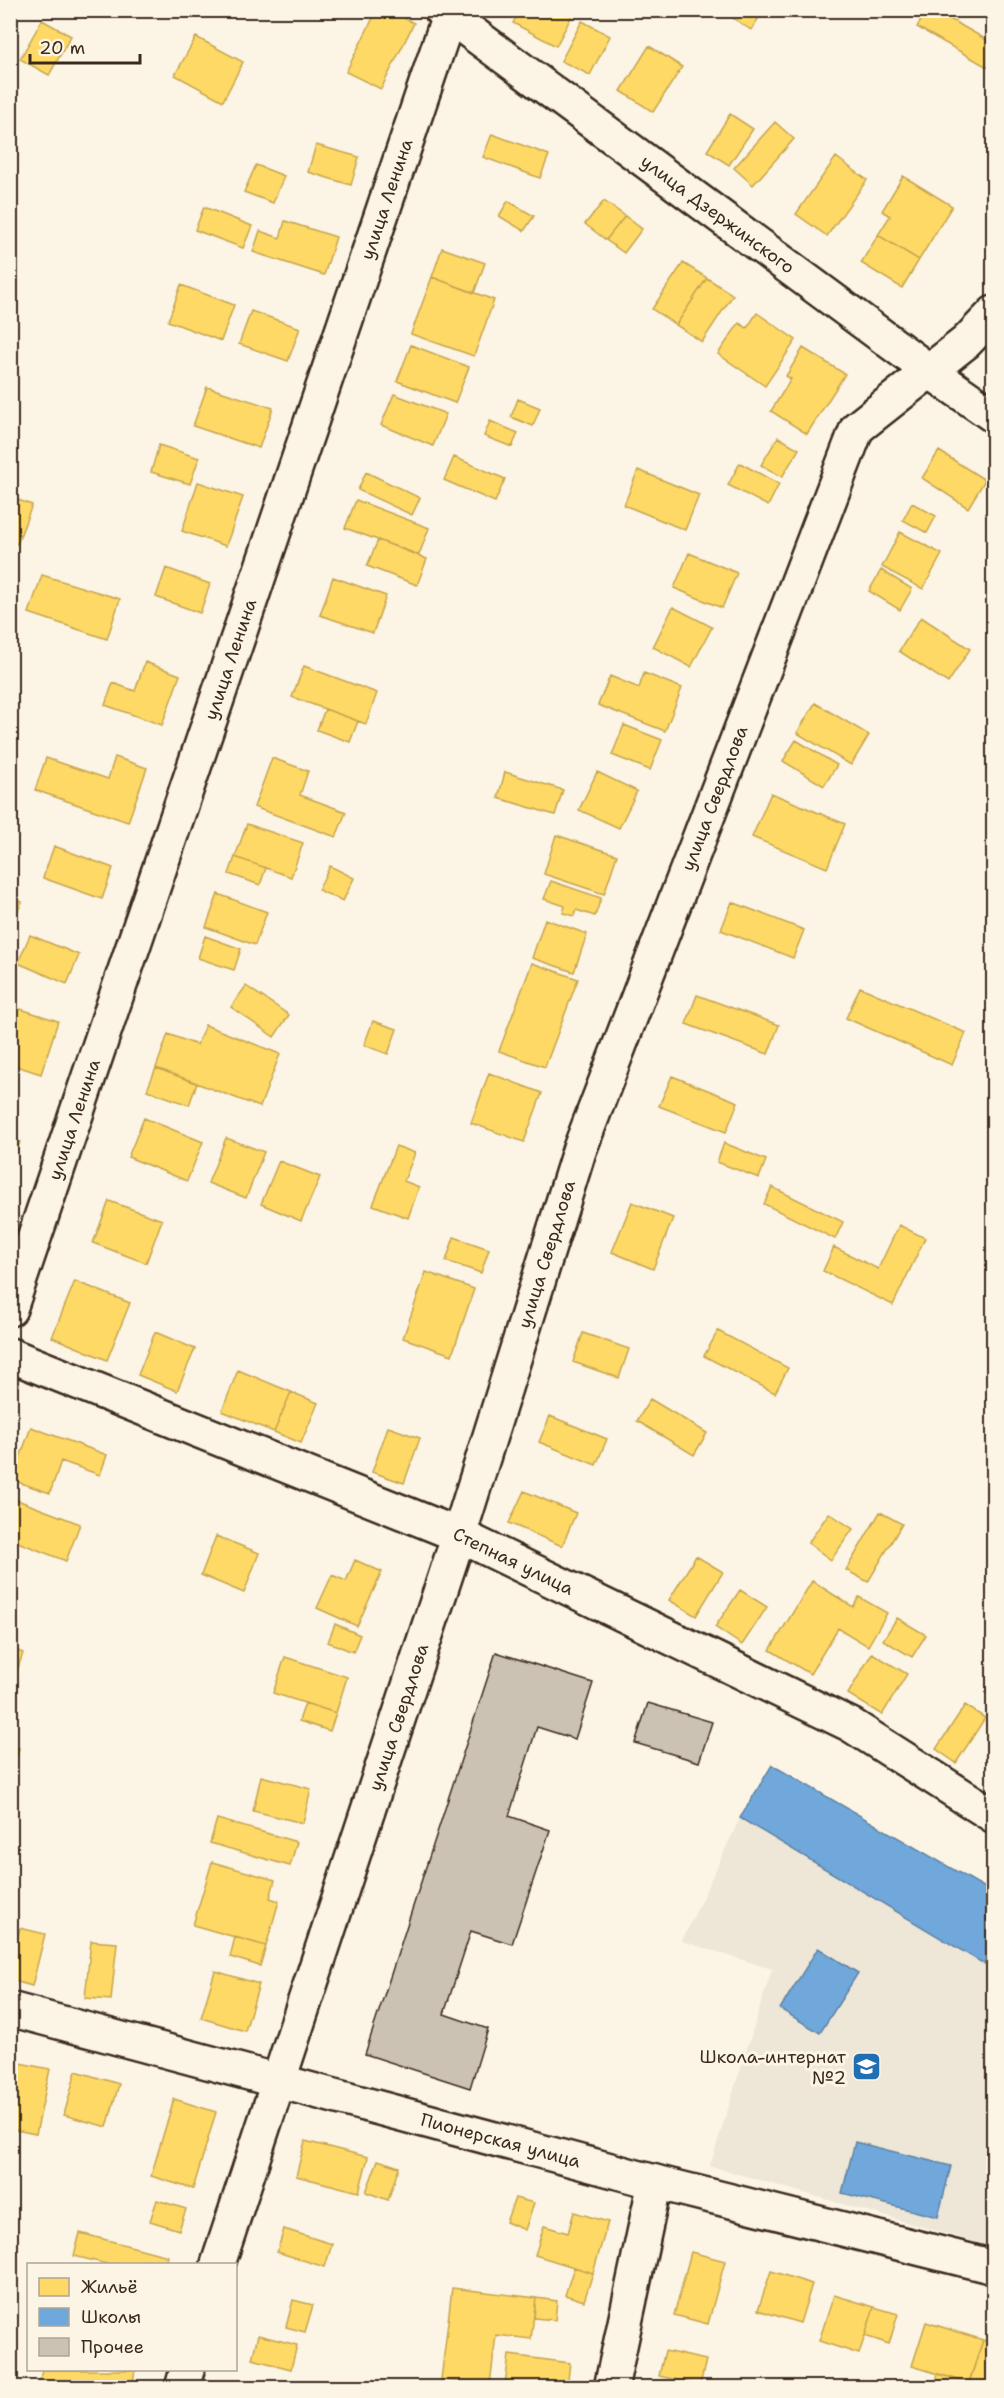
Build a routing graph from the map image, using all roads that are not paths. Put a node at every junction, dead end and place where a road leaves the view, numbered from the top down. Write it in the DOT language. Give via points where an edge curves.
graph roads {
  1 [pos="447,12"];
  2 [pos="993,313"];
  3 [pos="928,370"];
  4 [pos="993,416"];
  5 [pos="10,1310"];
  6 [pos="10,1355"];
  7 [pos="459,1535"];
  8 [pos="993,1816"];
  9 [pos="10,2009"];
  10 [pos="279,2080"];
  11 [pos="655,2182"];
  12 [pos="219,2263"];
  13 [pos="993,2267"];
  14 [pos="187,2371"];
  15 [pos="182,2388"];
  16 [pos="611,2388"];
  1 -- 3 [label="street, улица Дзержинского"];
  1 -- 5 [label="street, улица Ленина"];
  2 -- 3 [label="street, улица Свердлова" via="966,342"];
  3 -- 4 [label="street, улица Дзержинского"];
  3 -- 7 [label="street, улица Свердлова" via="857,428 579,1151"];
  6 -- 7 [label="street, Степная улица"];
  7 -- 8 [label="street, Степная улица" via="851,1725"];
  7 -- 10 [label="street, улица Свердлова"];
  9 -- 10 [label="street, Пионерская улица"];
  10 -- 11 [label="street, Пионерская улица"];
  10 -- 12 [label="street, улица Свердлова"];
  11 -- 13 [label="street, Пионерская улица"];
  11 -- 16 [label="street"];
  14 -- 15 [label="street"];
}
